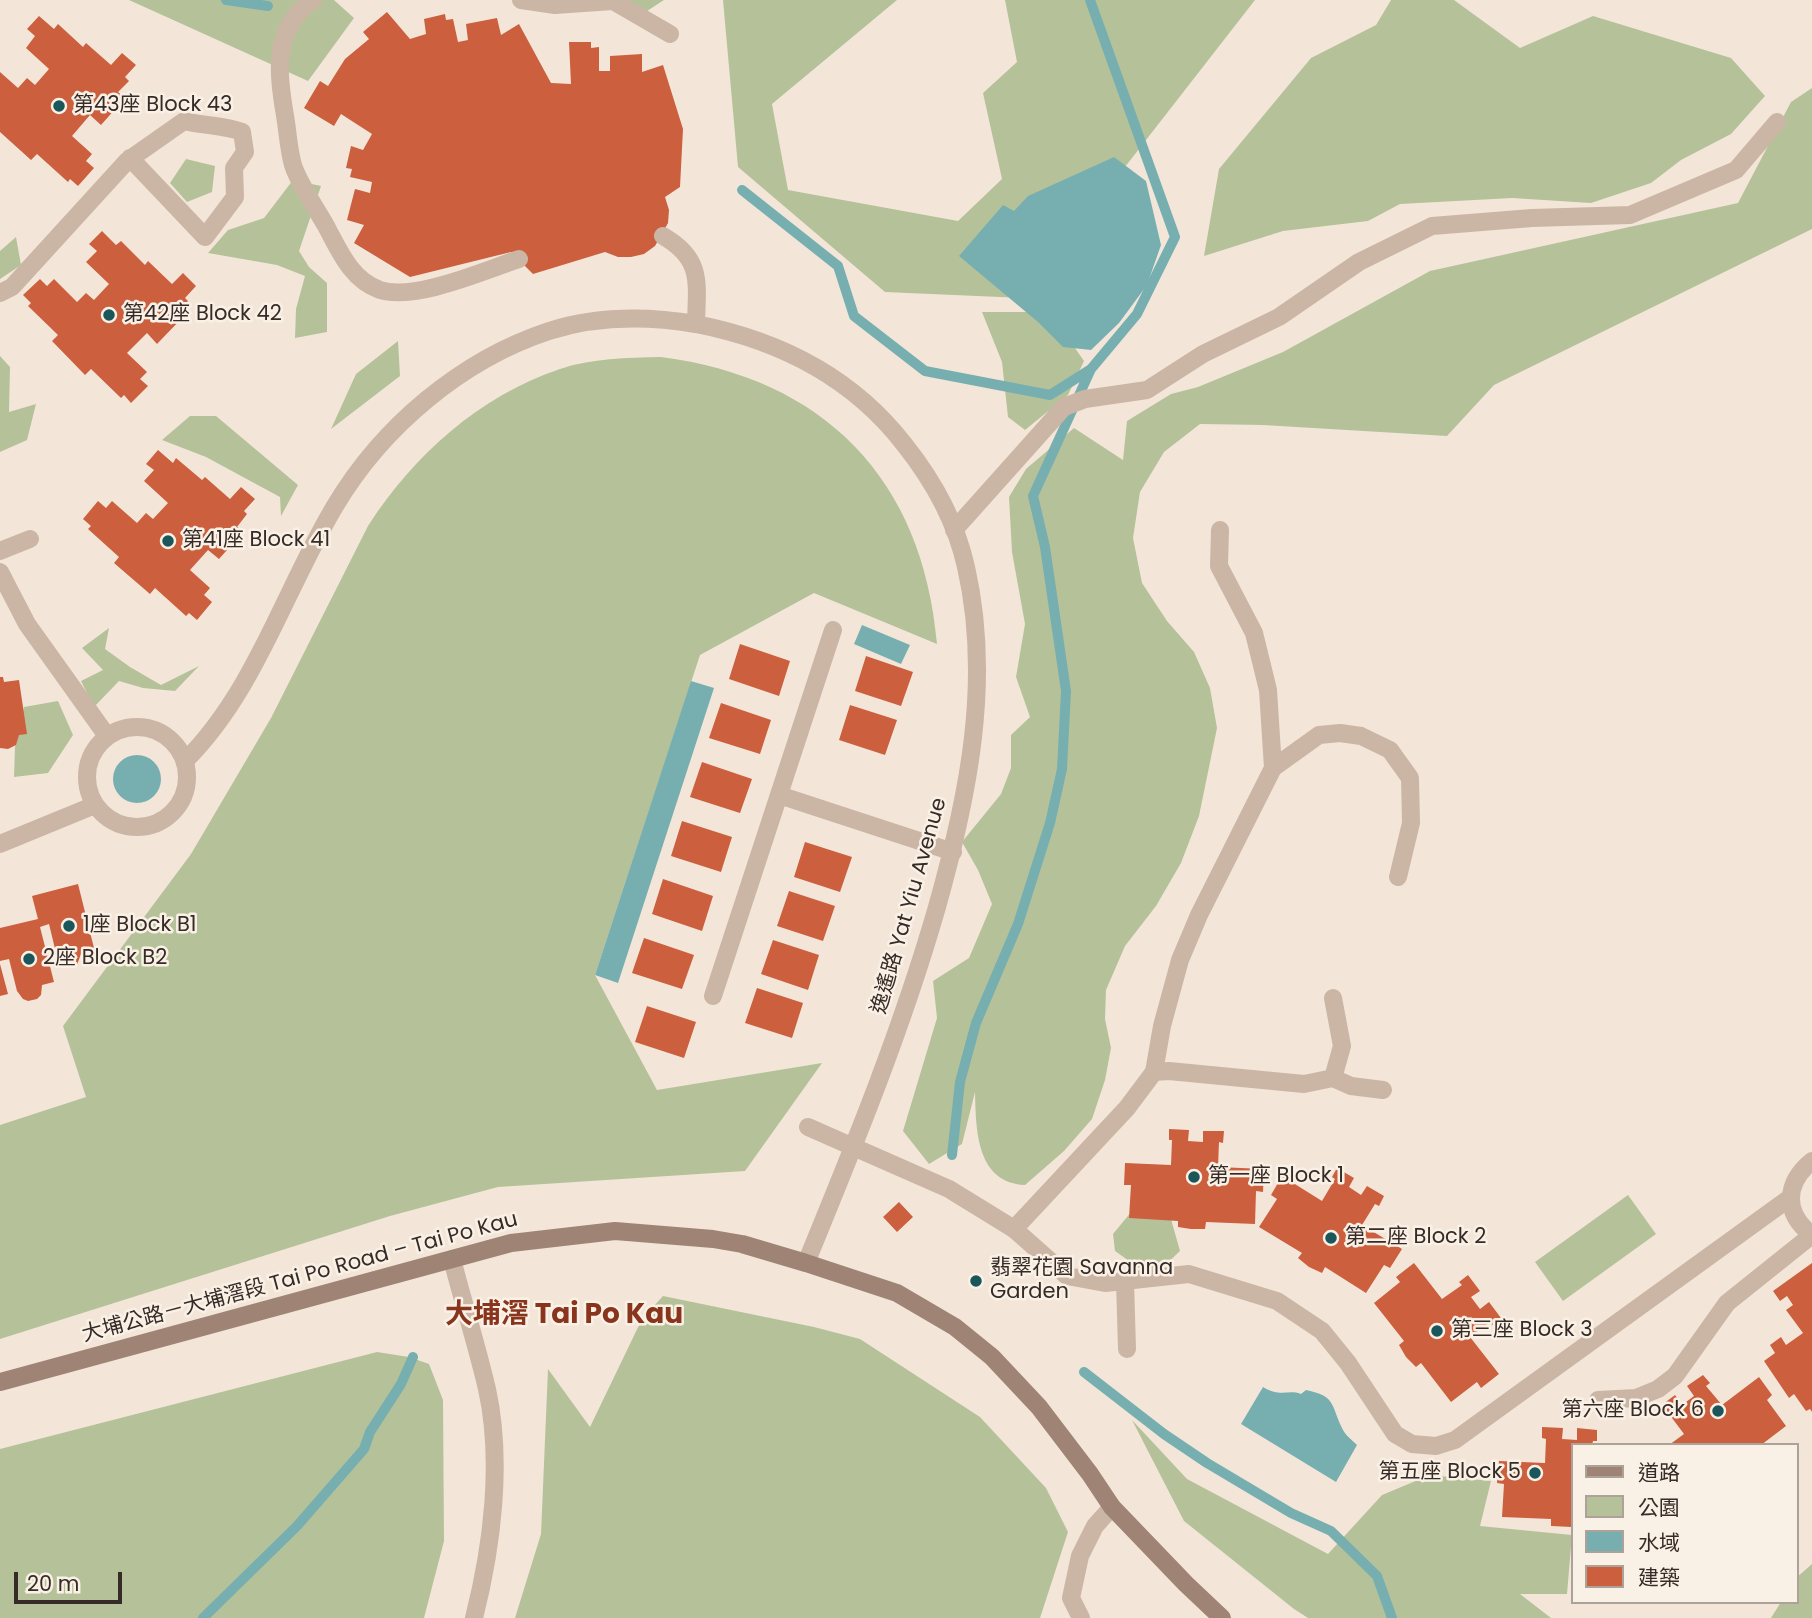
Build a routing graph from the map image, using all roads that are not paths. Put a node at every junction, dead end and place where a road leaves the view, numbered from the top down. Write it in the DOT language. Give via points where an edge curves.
graph roads {
  1 [pos="313,0"];
  2 [pos="521,0"];
  3 [pos="670,34"];
  4 [pos="1777,122"];
  5 [pos="130,158"];
  6 [pos="663,236"];
  7 [pos="519,260"];
  8 [pos="0,293"];
  9 [pos="696,324"];
  10 [pos="954,530"];
  11 [pos="1220,530"];
  12 [pos="30,539"];
  13 [pos="0,551"];
  14 [pos="0,572"];
  15 [pos="833,630"];
  16 [pos="107,736"];
  17 [pos="185,761"];
  18 [pos="1273,768"];
  19 [pos="779,795"];
  20 [pos="95,805"];
  21 [pos="0,844"];
  22 [pos="953,852"];
  23 [pos="1398,877"];
  24 [pos="713,996"];
  25 [pos="1333,998"];
  26 [pos="1154,1072"];
  27 [pos="1333,1079"];
  28 [pos="1383,1090"];
  29 [pos="808,1127"];
  30 [pos="853,1147"];
  31 [pos="1812,1161"];
  32 [pos="1791,1197"];
  33 [pos="1014,1229"];
  34 [pos="1812,1234"];
  35 [pos="452,1259"];
  36 [pos="806,1263"];
  37 [pos="1125,1281"];
  38 [pos="1128,1349"];
  39 [pos="0,1382"];
  40 [pos="1598,1400"];
  41 [pos="1112,1507"];
  42 [pos="474,1618"];
  43 [pos="1080,1618"];
  44 [pos="1222,1618"];
  1 -- 7 [label="street" via="285,34 278,75 293,166 347,265 377,289 406,293"];
  2 -- 3 [label="street" via="555,5 612,1"];
  4 -- 10 [label="street" via="1736,170 1630,215 1432,226 1359,262 1279,317 1203,354 1147,390 1064,407"];
  5 -- 5 [label="street" via="205,237 235,197 234,168 245,152 242,132 184,121"];
  5 -- 8 [label="street" via="12,287"];
  6 -- 9 [label="street" via="692,260 698,278"];
  9 -- 10 [label="street, 逸遙路 Yat Yiu Avenue" via="770,344 848,388 894,431 918,462"];
  9 -- 17 [label="street, 逸遙路 Yat Yiu Avenue" via="627,318 550,331 509,348 433,394 379,445 355,475 334,507 237,698"];
  10 -- 22 [label="street, 逸遙路 Yat Yiu Avenue" via="966,566 976,713 964,807"];
  11 -- 18 [label="street" via="1219,566 1254,633 1268,690"];
  12 -- 13 [label="street"];
  14 -- 16 [label="street" via="27,624"];
  15 -- 19 [label="street"];
  16 -- 17 [label="street" via="136,726 152,729 167,735"];
  16 -- 20 [label="street" via="96,747 86,776"];
  17 -- 20 [label="street" via="185,793 177,807 158,822 135,827 120,824"];
  18 -- 23 [label="street" via="1319,735 1361,736 1390,750 1410,778 1410,823"];
  18 -- 26 [label="street" via="1180,960"];
  19 -- 22 [label="street"];
  19 -- 24 [label="street"];
  20 -- 21 [label="street"];
  22 -- 30 [label="street, 逸遙路 Yat Yiu Avenue" via="907,1005"];
  25 -- 27 [label="street" via="1342,1046"];
  26 -- 27 [label="street" via="1304,1084"];
  26 -- 33 [label="street" via="1127,1108"];
  27 -- 28 [label="street"];
  29 -- 30 [label="street"];
  30 -- 33 [label="street" via="948,1189"];
  30 -- 36 [label="street, 逸遙路 Yat Yiu Avenue"];
  31 -- 32 [label="street" via="1801,1170"];
  32 -- 34 [label="street" via="1796,1219"];
  32 -- 37 [label="street" via="1455,1440 1436,1446 1412,1444 1395,1434 1322,1331 1277,1301 1189,1274"];
  33 -- 37 [label="street" via="1067,1276 1105,1283"];
  34 -- 40 [label="street" via="1727,1303 1675,1376 1636,1398"];
  35 -- 36 [label="main road, 大埔公路－大埔滘段 Tai Po Road – Tai Po Kau" via="511,1244 615,1231 713,1239"];
  35 -- 39 [label="main road, 大埔公路－大埔滘段 Tai Po Road – Tai Po Kau"];
  35 -- 42 [label="street" via="487,1391 493,1441 490,1541"];
  36 -- 41 [label="main road, 大埔公路－大埔滘段 Tai Po Road – Tai Po Kau" via="897,1293 964,1334 1039,1407"];
  37 -- 38 [label="street"];
  41 -- 43 [label="street" via="1095,1526 1080,1556 1071,1598"];
  41 -- 44 [label="main road, 大埔公路－大埔滘段 Tai Po Road – Tai Po Kau"];
}
